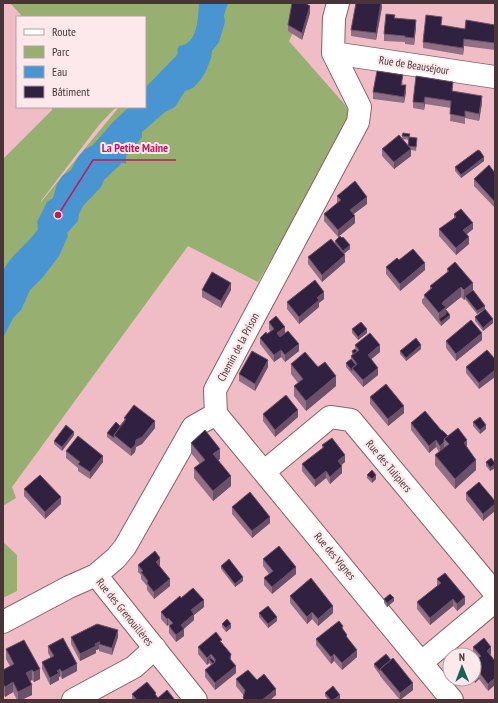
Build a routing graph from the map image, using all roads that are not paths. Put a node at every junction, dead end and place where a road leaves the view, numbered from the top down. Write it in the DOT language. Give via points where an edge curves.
graph roads {
  1 [pos="338,3"];
  2 [pos="333,53"];
  3 [pos="495,77"];
  4 [pos="216,414"];
  5 [pos="264,471"];
  6 [pos="96,575"];
  7 [pos="495,593"];
  8 [pos="495,601"];
  9 [pos="3,622"];
  10 [pos="155,648"];
  11 [pos="422,662"];
  12 [pos="73,700"];
  13 [pos="196,700"];
  14 [pos="452,700"];
  1 -- 2 [label="street, Chemin de la Prison" via="334,18"];
  2 -- 3 [label="street, Rue de Beauséjour"];
  2 -- 4 [label="street, Chemin de la Prison" via="360,107 358,122 215,390"];
  4 -- 5 [label="street, Rue des Vignes"];
  4 -- 6 [label="street" via="193,427 125,547"];
  5 -- 7 [label="street, Rue des Tulipiers" via="330,417 351,420"];
  5 -- 11 [label="street, Rue des Vignes"];
  6 -- 9 [label="street"];
  6 -- 10 [label="street, Rue des Grenouillères"];
  8 -- 11 [label="street"];
  10 -- 12 [label="street, Rue des Grenouillères" via="134,667"];
  10 -- 13 [label="street, Rue des Grenouillères"];
  11 -- 14 [label="street, Rue des Vignes"];
}
